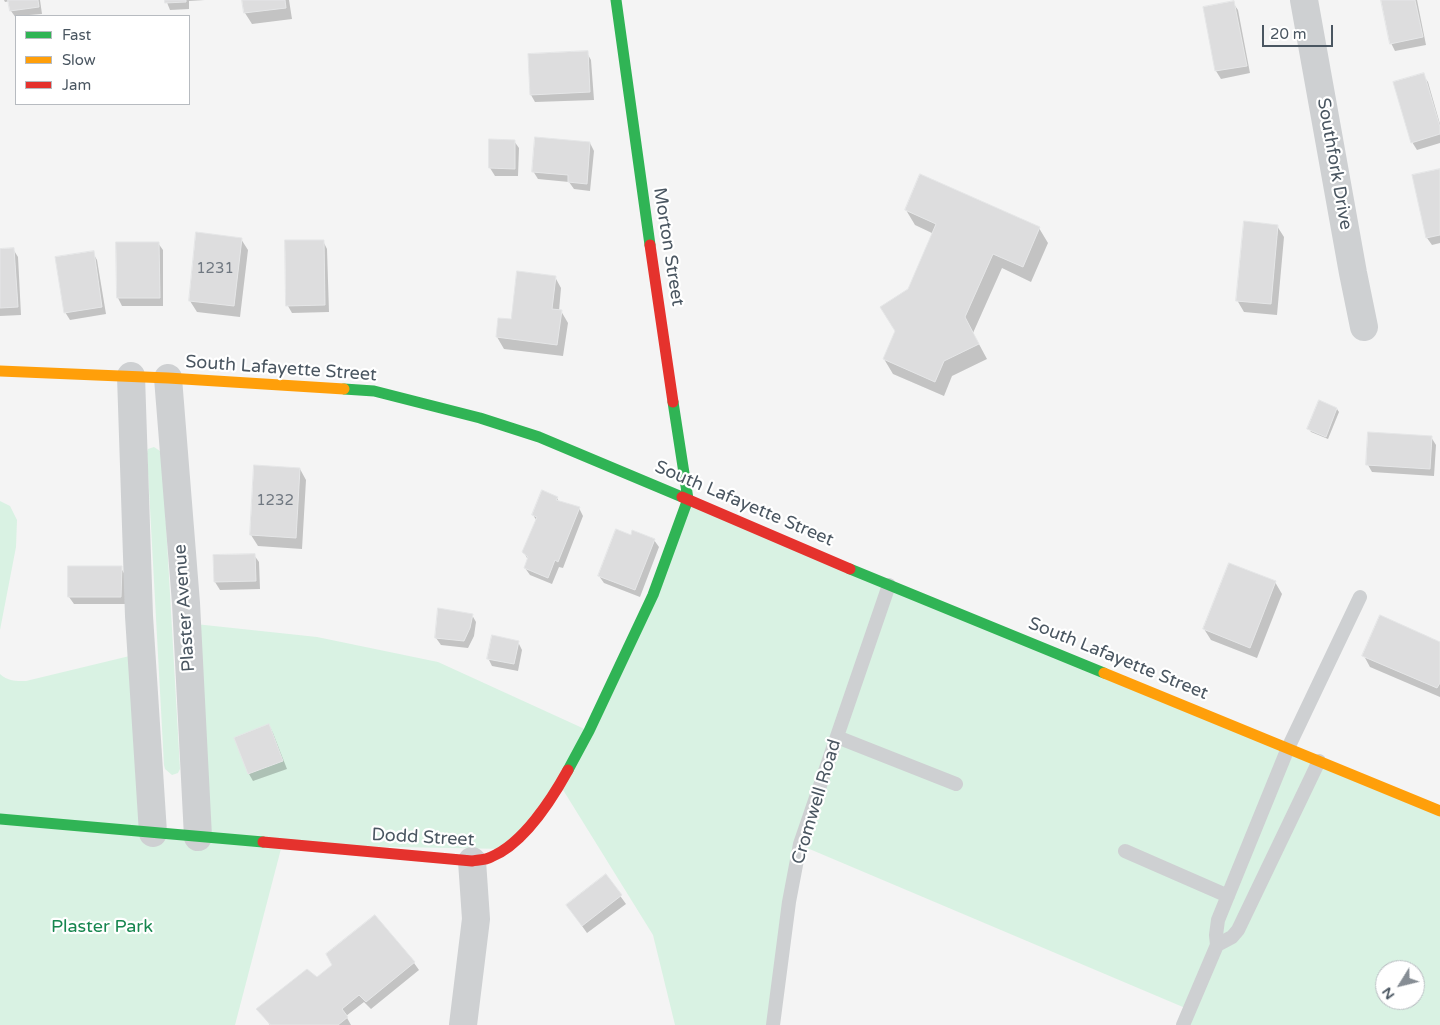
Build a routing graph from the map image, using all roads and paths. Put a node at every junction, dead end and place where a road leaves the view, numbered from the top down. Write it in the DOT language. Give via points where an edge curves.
graph roads {
  1 [pos="616,0"];
  2 [pos="1304,0"];
  3 [pos="1364,327"];
  4 [pos="0,371"];
  5 [pos="130,376"];
  6 [pos="168,378"];
  7 [pos="688,499"];
  8 [pos="889,585"];
  9 [pos="1360,597"];
  10 [pos="837,737"];
  11 [pos="1288,748"];
  12 [pos="1319,761"];
  13 [pos="956,784"];
  14 [pos="1440,811"];
  15 [pos="0,819"];
  16 [pos="152,833"];
  17 [pos="198,837"];
  18 [pos="1125,851"];
  19 [pos="472,861"];
  20 [pos="1228,896"];
  21 [pos="1217,945"];
  22 [pos="463,1025"];
  23 [pos="773,1025"];
  24 [pos="1183,1025"];
  1 -- 7 [label="main road, Morton Street"];
  2 -- 3 [label="street, Southfork Drive"];
  4 -- 5 [label="main road, South Lafayette Street"];
  5 -- 6 [label="main road, South Lafayette Street"];
  5 -- 16 [label="street" via="139,616"];
  6 -- 7 [label="main road, South Lafayette Street" via="374,391 539,437"];
  6 -- 17 [label="street, Plaster Avenue" via="186,603"];
  7 -- 8 [label="main road, South Lafayette Street"];
  7 -- 19 [label="main road, Dodd Street" via="654,595 560,785 530,826 506,848 490,858"];
  8 -- 10 [label="lane, Cromwell Road"];
  8 -- 11 [label="main road, South Lafayette Street"];
  9 -- 11 [label="lane"];
  10 -- 13 [label="lane"];
  10 -- 23 [label="lane, Cromwell Road" via="800,844"];
  11 -- 12 [label="main road, South Lafayette Street"];
  11 -- 20 [label="lane"];
  12 -- 14 [label="main road, South Lafayette Street"];
  12 -- 21 [label="lane" via="1238,930"];
  15 -- 16 [label="main road, Dodd Street"];
  16 -- 17 [label="main road, Dodd Street"];
  17 -- 19 [label="main road, Dodd Street"];
  18 -- 20 [label="lane"];
  19 -- 22 [label="street" via="476,919"];
  20 -- 21 [label="lane" via="1216,926"];
  21 -- 24 [label="lane"];
}
